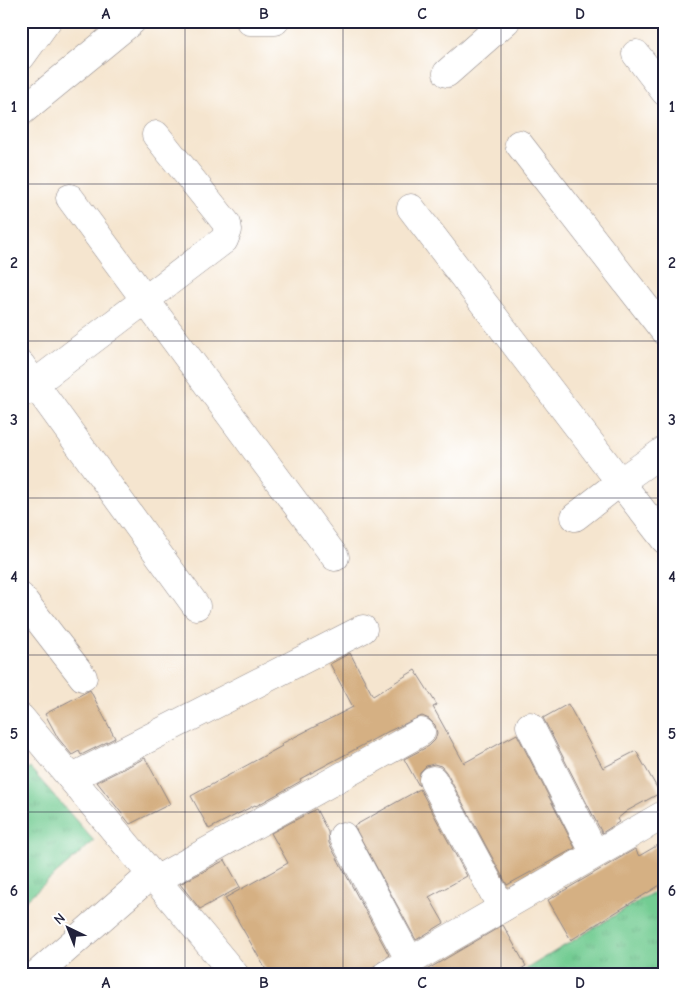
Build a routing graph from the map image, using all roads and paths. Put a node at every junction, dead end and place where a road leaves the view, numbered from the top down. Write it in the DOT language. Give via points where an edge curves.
graph roads {
  1 [pos="46,21"];
  2 [pos="132,21"];
  3 [pos="250,21"];
  4 [pos="275,21"];
  5 [pos="506,21"];
  6 [pos="636,54"];
  7 [pos="21,58"];
  8 [pos="447,73"];
  9 [pos="665,92"];
  10 [pos="21,112"];
  11 [pos="156,135"];
  12 [pos="519,144"];
  13 [pos="70,198"];
  14 [pos="411,208"];
  15 [pos="146,300"];
  16 [pos="665,332"];
  17 [pos="26,381"];
  18 [pos="665,450"];
  19 [pos="620,482"];
  20 [pos="575,516"];
  21 [pos="665,540"];
  22 [pos="335,557"];
  23 [pos="21,597"];
  24 [pos="196,606"];
  25 [pos="363,629"];
  26 [pos="83,677"];
  27 [pos="21,718"];
  28 [pos="530,726"];
  29 [pos="420,732"];
  30 [pos="72,778"];
  31 [pos="433,780"];
  32 [pos="665,814"];
  33 [pos="343,836"];
  34 [pos="595,854"];
  35 [pos="154,877"];
  36 [pos="502,908"];
  37 [pos="410,961"];
  38 [pos="222,970"];
  39 [pos="36,975"];
  40 [pos="386,975"];
  1 -- 7 [label="street"];
  2 -- 10 [label="street"];
  3 -- 4 [label="street"];
  5 -- 8 [label="street"];
  6 -- 9 [label="street"];
  11 -- 15 [label="street" via="227,224 228,230 224,240"];
  12 -- 16 [label="street"];
  13 -- 15 [label="street"];
  14 -- 19 [label="street"];
  15 -- 17 [label="street"];
  15 -- 22 [label="street"];
  17 -- 24 [label="street"];
  18 -- 19 [label="street"];
  19 -- 20 [label="street"];
  19 -- 21 [label="street"];
  23 -- 26 [label="street"];
  25 -- 30 [label="street"];
  27 -- 30 [label="street"];
  28 -- 34 [label="street"];
  29 -- 35 [label="street"];
  30 -- 35 [label="street"];
  31 -- 36 [label="street"];
  32 -- 34 [label="street"];
  33 -- 37 [label="street"];
  34 -- 36 [label="street"];
  35 -- 38 [label="street"];
  35 -- 39 [label="street"];
  36 -- 37 [label="street"];
  37 -- 40 [label="street"];
}
